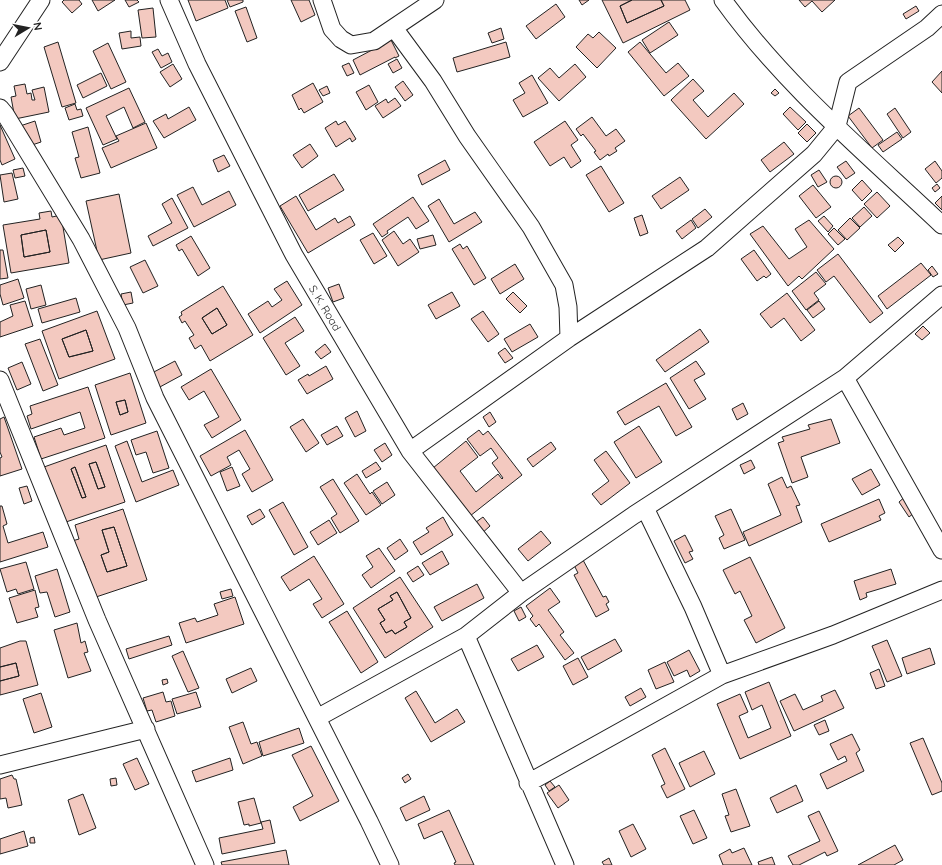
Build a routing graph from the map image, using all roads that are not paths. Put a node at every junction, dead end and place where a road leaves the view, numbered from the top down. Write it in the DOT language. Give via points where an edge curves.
graph roads {
  1 [pos="41,0"];
  2 [pos="169,0"];
  3 [pos="322,0"];
  4 [pos="435,0"];
  5 [pos="724,0"];
  6 [pos="942,14"];
  7 [pos="394,28"];
  8 [pos="0,62"];
  9 [pos="0,108"];
  10 [pos="837,126"];
  11 [pos="942,225"];
  12 [pos="942,295"];
  13 [pos="568,338"];
  14 [pos="845,378"];
  15 [pos="0,380"];
  16 [pos="5,403"];
  17 [pos="410,451"];
  18 [pos="645,508"];
  19 [pos="942,550"];
  20 [pos="942,590"];
  21 [pos="521,593"];
  22 [pos="466,636"];
  23 [pos="722,675"];
  24 [pos="317,718"];
  25 [pos="146,729"];
  26 [pos="0,764"];
  27 [pos="528,783"];
  28 [pos="205,865"];
  29 [pos="390,865"];
  30 [pos="566,865"];
  1 -- 8 [label="street"];
  2 -- 17 [label="street, S. K. Road" via="201,71 294,255"];
  3 -- 7 [label="street" via="332,29 341,39 351,44 374,41"];
  4 -- 7 [label="street"];
  5 -- 10 [label="street" via="742,26 797,88"];
  6 -- 10 [label="street" via="927,28 848,82"];
  7 -- 13 [label="street" via="433,81 487,166 531,227 564,284 568,307"];
  9 -- 24 [label="street" via="81,239 124,321 155,398"];
  10 -- 11 [label="street"];
  10 -- 13 [label="street" via="814,154 707,248"];
  12 -- 14 [label="street"];
  13 -- 17 [label="street"];
  14 -- 18 [label="street"];
  14 -- 19 [label="street"];
  15 -- 16 [label="street"];
  16 -- 25 [label="street"];
  17 -- 21 [label="street, S. K. Road"];
  18 -- 21 [label="street"];
  18 -- 23 [label="street" via="693,607"];
  20 -- 23 [label="street" via="833,635"];
  21 -- 22 [label="street"];
  22 -- 24 [label="street"];
  22 -- 27 [label="street"];
  23 -- 27 [label="street"];
  24 -- 29 [label="street"];
  25 -- 26 [label="street"];
  25 -- 28 [label="street"];
  27 -- 30 [label="street"];
}
